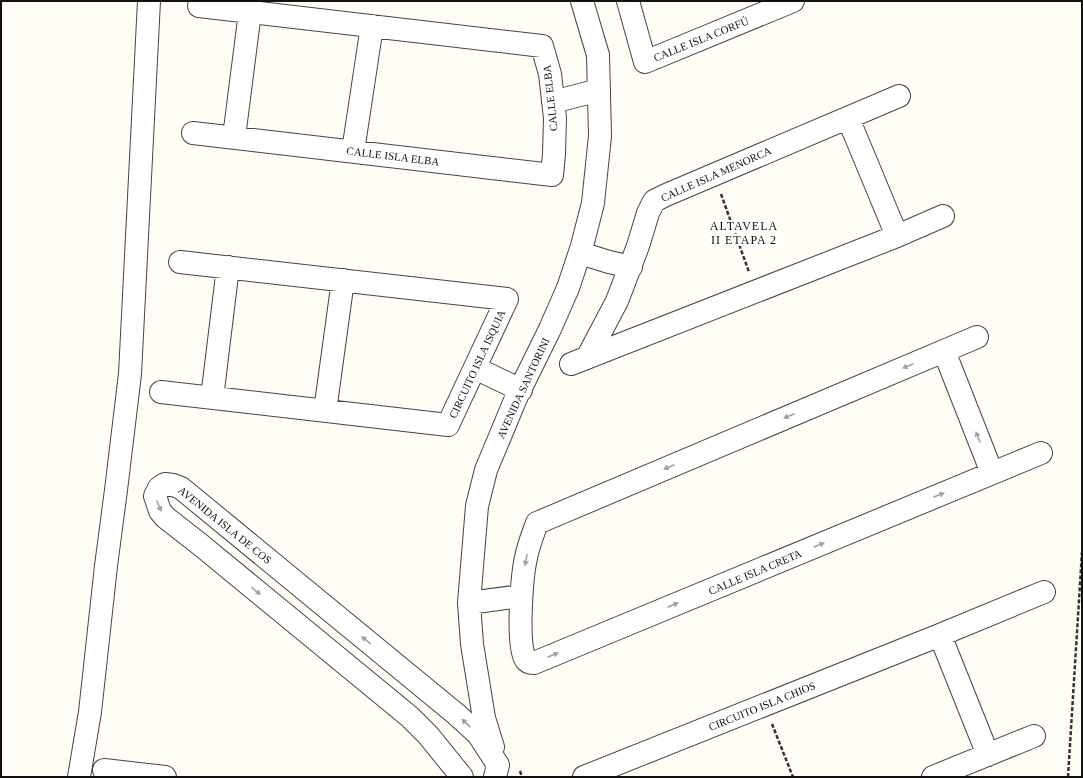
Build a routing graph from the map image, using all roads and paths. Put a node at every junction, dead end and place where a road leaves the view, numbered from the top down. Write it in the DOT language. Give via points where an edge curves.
graph roads {
  1 [pos="149,1"];
  2 [pos="628,1"];
  3 [pos="793,1"];
  4 [pos="585,2"];
  5 [pos="199,6"];
  6 [pos="250,12"];
  7 [pos="372,26"];
  8 [pos="600,90"];
  9 [pos="899,96"];
  10 [pos="553,102"];
  11 [pos="848,118"];
  12 [pos="193,133"];
  13 [pos="234,137"];
  14 [pos="353,151"];
  15 [pos="714,174"];
  16 [pos="552,175"];
  17 [pos="943,216"];
  18 [pos="897,236"];
  19 [pos="580,253"];
  20 [pos="180,262"];
  21 [pos="228,267"];
  22 [pos="631,267"];
  23 [pos="343,280"];
  24 [pos="756,291"];
  25 [pos="977,337"];
  26 [pos="944,351"];
  27 [pos="475,368"];
  28 [pos="521,390"];
  29 [pos="162,392"];
  30 [pos="212,398"];
  31 [pos="325,411"];
  32 [pos="1041,452"];
  33 [pos="992,473"];
  34 [pos="1082,552"];
  35 [pos="1044,592"];
  36 [pos="521,596"];
  37 [pos="469,603"];
  38 [pos="940,635"];
  39 [pos="764,705"];
  40 [pos="1034,736"];
  41 [pos="988,755"];
  42 [pos="104,770"];
  43 [pos="499,773"];
  44 [pos="462,776"];
  45 [pos="80,777"];
  46 [pos="161,777"];
  47 [pos="584,777"];
  48 [pos="793,777"];
  49 [pos="932,777"];
  50 [pos="1068,777"];
  1 -- 45 [label="street" via="121,373 116,490"];
  2 -- 3 [label="street, CALLE ISLA CORFÚ" via="645,62"];
  4 -- 8 [label="street, AVENIDA SANTORINI" via="598,55"];
  5 -- 6 [label="street"];
  6 -- 7 [label="street"];
  6 -- 13 [label="street"];
  7 -- 10 [label="street, CALLE ELBA" via="542,46 550,74"];
  7 -- 14 [label="street"];
  8 -- 10 [label="street"];
  8 -- 19 [label="street, AVENIDA SANTORINI" via="600,136 593,203"];
  9 -- 11 [label="street, CALLE ISLA MENORCA"];
  10 -- 16 [label="street, CALLE ELBA" via="555,118"];
  11 -- 15 [label="street, CALLE ISLA MENORCA"];
  11 -- 18 [label="street"];
  12 -- 13 [label="street, CALLE ISLA ELBA"];
  13 -- 14 [label="street, CALLE ISLA ELBA"];
  14 -- 16 [label="street, CALLE ISLA ELBA"];
  15 -- 22 [label="street, CALLE ISLA MENORCA" via="654,201 648,212"];
  15 -- 24 [label="path"];
  17 -- 18 [label="street, CALLE ISLA MENORCA"];
  18 -- 24 [label="street, CALLE ISLA MENORCA"];
  19 -- 22 [label="street"];
  19 -- 28 [label="street, AVENIDA SANTORINI" via="565,295"];
  20 -- 21 [label="street, CIRCUITO ISLA ISQUIA"];
  21 -- 23 [label="street, CIRCUITO ISLA ISQUIA"];
  21 -- 30 [label="street"];
  22 -- 24 [label="street, CALLE ISLA MENORCA" via="617,301 579,361"];
  23 -- 27 [label="street, CIRCUITO ISLA ISQUIA" via="507,299"];
  23 -- 31 [label="street"];
  25 -- 26 [label="street"];
  33 -- 26 [label="street, one-way"];
  26 -- 36 [label="street, one-way" via="537,522 526,558"];
  27 -- 28 [label="street"];
  27 -- 31 [label="street, CIRCUITO ISLA ISQUIA" via="448,425"];
  28 -- 37 [label="street, AVENIDA SANTORINI" via="486,470 477,506"];
  29 -- 30 [label="street, CIRCUITO ISLA ISQUIA"];
  30 -- 31 [label="street, CIRCUITO ISLA ISQUIA"];
  32 -- 33 [label="street, CALLE ISLA CRETA"];
  36 -- 33 [label="street, CALLE ISLA CRETA, one-way" via="522,652 525,660 534,663"];
  34 -- 50 [label="path"];
  35 -- 38 [label="street, CIRCUITO ISLA CHIOS"];
  36 -- 37 [label="street"];
  37 -- 43 [label="street, AVENIDA SANTORINI" via="477,679 484,718"];
  38 -- 39 [label="street, CIRCUITO ISLA CHIOS"];
  38 -- 41 [label="street"];
  39 -- 47 [label="street, CIRCUITO ISLA CHIOS"];
  39 -- 48 [label="path"];
  40 -- 41 [label="street"];
  41 -- 49 [label="street"];
  42 -- 46 [label="street"];
  43 -- 44 [label="street, AVENIDA ISLA DE COS, one-way" via="478,734 456,714 189,494 173,485 165,484 159,488 155,496 165,518 410,717"];
}
